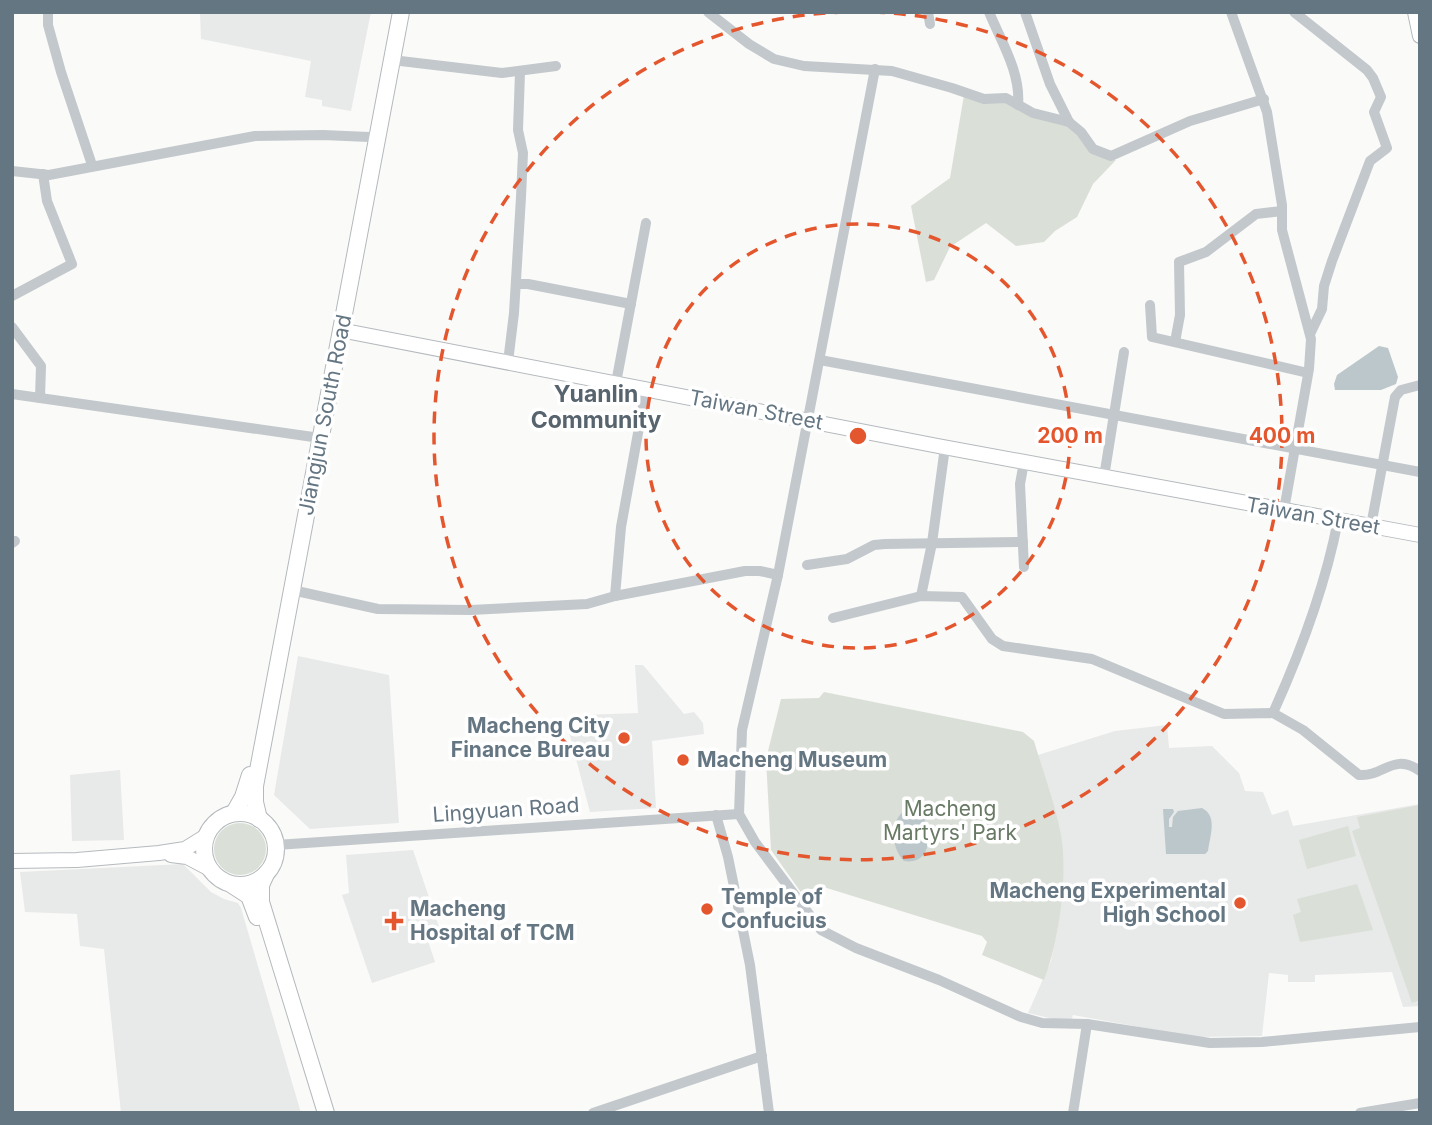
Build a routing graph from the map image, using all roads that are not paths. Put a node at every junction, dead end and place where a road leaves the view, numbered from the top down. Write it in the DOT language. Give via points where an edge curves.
graph roads {
  1 [pos="48,12"];
  2 [pos="392,12"];
  3 [pos="401,12"];
  4 [pos="708,12"];
  5 [pos="989,12"];
  6 [pos="1026,12"];
  7 [pos="1231,12"];
  8 [pos="1294,12"];
  9 [pos="1415,12"];
  10 [pos="1420,36"];
  11 [pos="392,60"];
  12 [pos="556,66"];
  13 [pos="875,69"];
  14 [pos="520,72"];
  15 [pos="1264,99"];
  16 [pos="1018,105"];
  17 [pos="1069,122"];
  18 [pos="369,137"];
  19 [pos="92,165"];
  20 [pos="12,171"];
  21 [pos="43,174"];
  22 [pos="1282,211"];
  23 [pos="646,223"];
  24 [pos="516,284"];
  25 [pos="12,296"];
  26 [pos="631,304"];
  27 [pos="1150,305"];
  28 [pos="12,327"];
  29 [pos="341,330"];
  30 [pos="1310,334"];
  31 [pos="1175,342"];
  32 [pos="1124,352"];
  33 [pos="820,360"];
  34 [pos="508,362"];
  35 [pos="1308,373"];
  36 [pos="615,383"];
  37 [pos="1420,384"];
  38 [pos="646,389"];
  39 [pos="12,394"];
  40 [pos="40,398"];
  41 [pos="1114,414"];
  42 [pos="808,421"];
  43 [pos="313,437"];
  44 [pos="945,447"];
  45 [pos="1295,449"];
  46 [pos="1024,462"];
  47 [pos="1382,465"];
  48 [pos="1420,472"];
  49 [pos="1104,477"];
  50 [pos="1284,510"];
  51 [pos="1338,520"];
  52 [pos="1371,526"];
  53 [pos="1420,535"];
  54 [pos="1023,542"];
  55 [pos="932,543"];
  56 [pos="807,565"];
  57 [pos="1024,567"];
  58 [pos="778,575"];
  59 [pos="292,590"];
  60 [pos="615,596"];
  61 [pos="921,596"];
  62 [pos="833,618"];
  63 [pos="1273,713"];
  64 [pos="1420,771"];
  65 [pos="234,813"];
  66 [pos="739,814"];
  67 [pos="716,815"];
  68 [pos="259,819"];
  69 [pos="206,836"];
  70 [pos="276,845"];
  71 [pos="159,853"];
  72 [pos="12,861"];
  73 [pos="208,868"];
  74 [pos="266,874"];
  75 [pos="232,885"];
  76 [pos="1087,1024"];
  77 [pos="1420,1027"];
  78 [pos="762,1056"];
  79 [pos="628,1101"];
  80 [pos="1420,1103"];
  81 [pos="317,1113"];
  82 [pos="326,1113"];
  83 [pos="593,1113"];
  84 [pos="633,1113"];
  85 [pos="769,1113"];
  86 [pos="1073,1113"];
  87 [pos="1362,1113"];
  1 -- 19 [label="street" via="61,72"];
  2 -- 18 [label="highway, Jiangjun South Road"];
  3 -- 11 [label="highway, Jiangjun South Road"];
  4 -- 13 [label="street" via="774,59 804,66"];
  5 -- 16 [label="street" via="1006,51 1019,93"];
  6 -- 17 [label="street" via="1050,84"];
  7 -- 15 [label="street"];
  8 -- 30 [label="street" via="1369,72 1381,93 1374,112 1387,148 1370,161"];
  9 -- 10 [label="main road"];
  11 -- 14 [label="street"];
  11 -- 29 [label="highway, Jiangjun South Road"];
  12 -- 14 [label="street"];
  13 -- 16 [label="street" via="984,99 1006,98"];
  13 -- 33 [label="street"];
  14 -- 24 [label="street" via="518,130 523,153"];
  15 -- 17 [label="street" via="1190,121 1111,156 1093,149"];
  15 -- 22 [label="street"];
  16 -- 17 [label="street"];
  18 -- 19 [label="street" via="255,136"];
  18 -- 43 [label="highway, Jiangjun South Road"];
  19 -- 21 [label="street"];
  20 -- 21 [label="street"];
  21 -- 25 [label="street" via="47,201 72,264"];
  22 -- 30 [label="street" via="1282,230"];
  22 -- 31 [label="street" via="1256,214 1206,252 1179,262 1180,315"];
  23 -- 26 [label="street"];
  24 -- 26 [label="street"];
  24 -- 34 [label="street"];
  26 -- 36 [label="street"];
  27 -- 31 [label="street" via="1152,337"];
  28 -- 40 [label="street" via="41,366"];
  29 -- 34 [label="main road, Taiwan Street"];
  29 -- 59 [label="highway, Jiangjun South Road"];
  30 -- 35 [label="street"];
  31 -- 35 [label="street"];
  32 -- 41 [label="street"];
  33 -- 41 [label="street"];
  33 -- 42 [label="street"];
  34 -- 36 [label="main road, Taiwan Street"];
  35 -- 45 [label="street"];
  36 -- 38 [label="main road, Taiwan Street"];
  37 -- 47 [label="street" via="1395,397"];
  38 -- 42 [label="main road, Taiwan Street"];
  38 -- 60 [label="street" via="621,527"];
  39 -- 40 [label="street"];
  40 -- 43 [label="street"];
  41 -- 45 [label="street"];
  41 -- 49 [label="street"];
  42 -- 44 [label="main road, Taiwan Street"];
  42 -- 58 [label="street"];
  43 -- 65 [label="highway, Jiangjun South Road" via="249,780"];
  44 -- 46 [label="main road, Taiwan Street"];
  44 -- 55 [label="street"];
  45 -- 47 [label="street"];
  45 -- 50 [label="street"];
  46 -- 49 [label="main road, Taiwan Street"];
  46 -- 54 [label="street" via="1020,484"];
  47 -- 48 [label="street"];
  47 -- 52 [label="street"];
  49 -- 50 [label="main road, Taiwan Street"];
  50 -- 51 [label="main road, Taiwan Street"];
  51 -- 52 [label="main road, Taiwan Street"];
  51 -- 63 [label="street" via="1330,562 1301,650"];
  52 -- 53 [label="main road, Taiwan Street"];
  54 -- 55 [label="street"];
  54 -- 57 [label="street"];
  55 -- 56 [label="street" via="874,545 848,559"];
  55 -- 61 [label="street"];
  58 -- 60 [label="street" via="745,571"];
  58 -- 66 [label="street" via="742,730"];
  59 -- 60 [label="street" via="356,606 400,610 587,604"];
  59 -- 68 [label="highway, Jiangjun South Road" via="255,786"];
  61 -- 62 [label="street"];
  61 -- 63 [label="street" via="962,597 992,639 1003,646 1092,659 1224,714"];
  63 -- 64 [label="street" via="1303,730 1359,775 1398,763"];
  65 -- 68 [label="highway"];
  65 -- 69 [label="highway" via="216,822"];
  66 -- 67 [label="street, Lingyuan Road"];
  66 -- 76 [label="street" via="755,842 827,934 1021,1017 1061,1025"];
  67 -- 70 [label="street, Lingyuan Road"];
  67 -- 78 [label="street" via="750,965"];
  68 -- 70 [label="highway"];
  69 -- 71 [label="main road" via="186,849"];
  69 -- 73 [label="highway" via="203,850"];
  70 -- 74 [label="highway"];
  71 -- 72 [label="main road"];
  71 -- 73 [label="main road" via="187,857"];
  73 -- 75 [label="highway"];
  74 -- 75 [label="highway" via="251,884"];
  74 -- 82 [label="highway" via="261,902"];
  75 -- 81 [label="highway" via="247,893 253,905"];
  76 -- 77 [label="street" via="1232,1044"];
  76 -- 86 [label="street"];
  78 -- 79 [label="street"];
  78 -- 85 [label="street"];
  79 -- 83 [label="street"];
  79 -- 84 [label="street"];
  80 -- 87 [label="street"];
}
